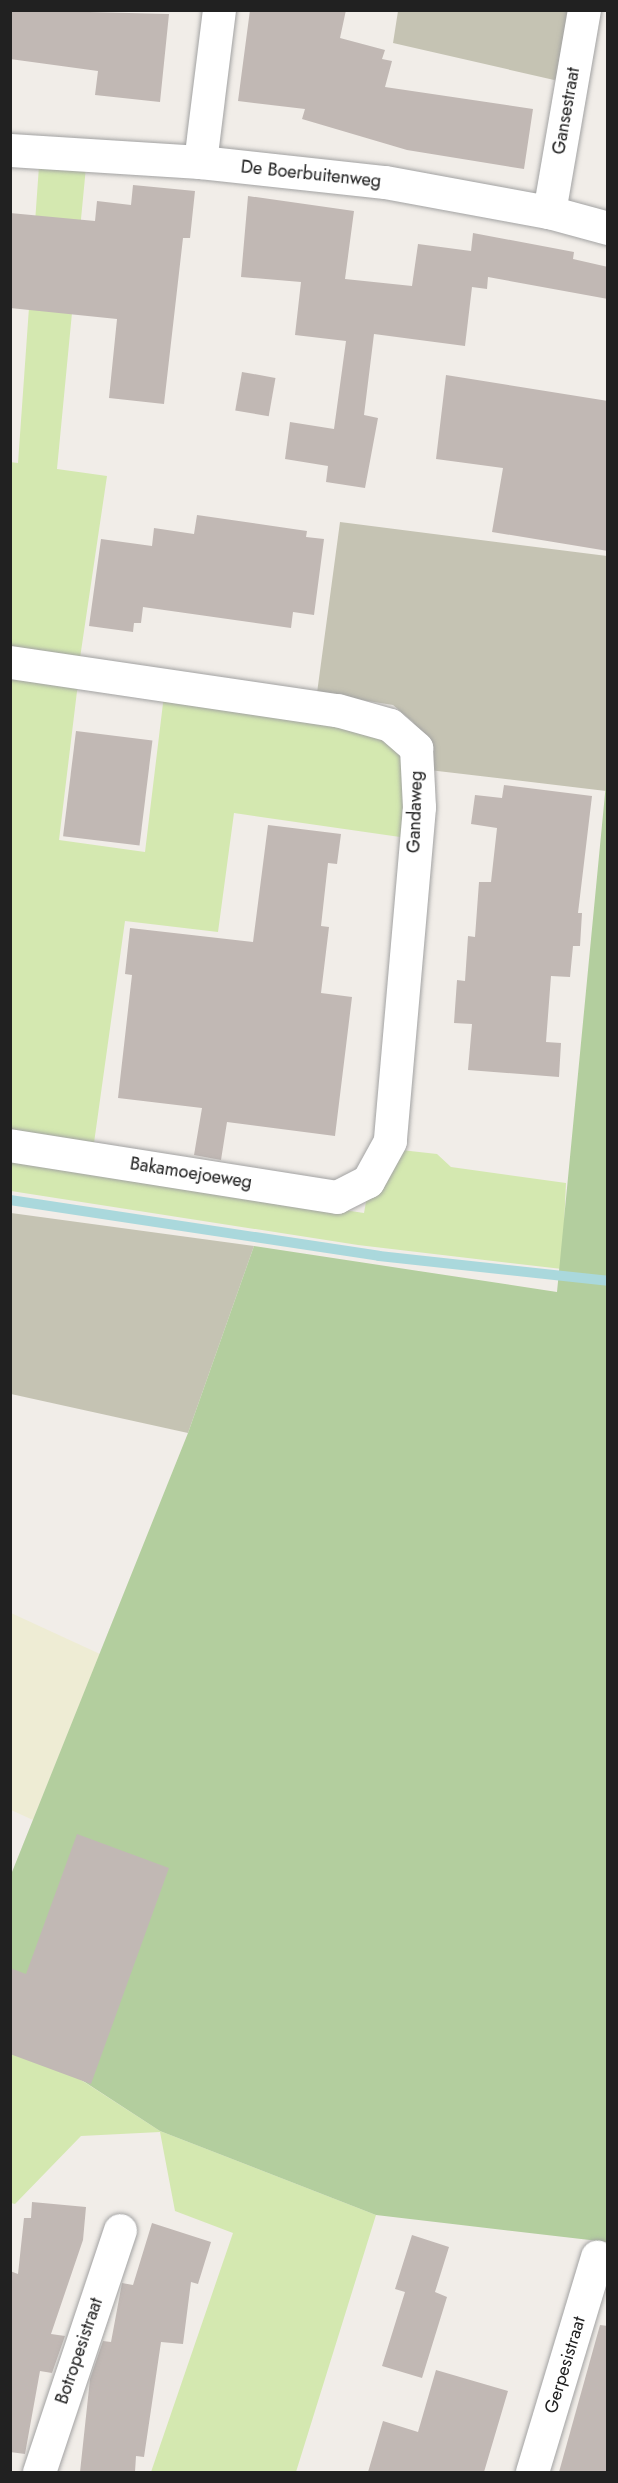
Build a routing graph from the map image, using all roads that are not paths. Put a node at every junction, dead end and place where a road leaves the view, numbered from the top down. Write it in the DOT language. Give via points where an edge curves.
graph roads {
  1 [pos="219,10"];
  2 [pos="584,10"];
  3 [pos="10,150"];
  4 [pos="200,162"];
  5 [pos="549,212"];
  6 [pos="608,228"];
  7 [pos="10,663"];
  8 [pos="10,1145"];
  9 [pos="368,1181"];
  10 [pos="120,2230"];
  11 [pos="597,2257"];
  12 [pos="39,2472"];
  13 [pos="532,2472"];
  1 -- 4 [label="street"];
  2 -- 5 [label="street, Gansestraat"];
  3 -- 4 [label="street, De Boerbuitenweg"];
  4 -- 5 [label="street, De Boerbuitenweg" via="385,182"];
  5 -- 6 [label="street, De Boerbuitenweg"];
  7 -- 9 [label="street, Gandaweg" via="337,710 390,725 416,748 419,807 390,1141"];
  8 -- 9 [label="street, Bakamoejoeweg" via="337,1197"];
  10 -- 12 [label="street, Botropesistraat"];
  11 -- 13 [label="street, Gerpesistraat"];
}
